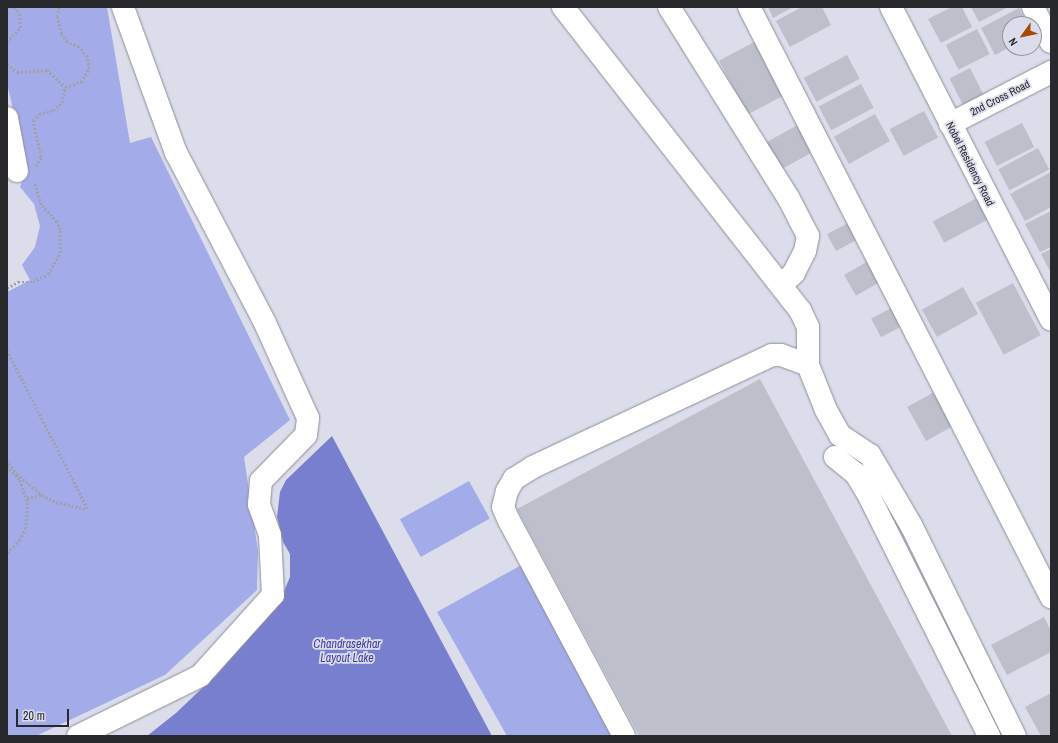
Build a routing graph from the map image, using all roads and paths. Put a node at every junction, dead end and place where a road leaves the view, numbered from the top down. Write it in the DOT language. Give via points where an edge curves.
graph roads {
  1 [pos="14,7"];
  2 [pos="59,7"];
  3 [pos="563,7"];
  4 [pos="669,7"];
  5 [pos="749,7"];
  6 [pos="891,7"];
  7 [pos="1033,7"];
  8 [pos="126,8"];
  9 [pos="8,37"];
  10 [pos="7,42"];
  11 [pos="1051,42"];
  12 [pos="7,64"];
  13 [pos="1051,72"];
  14 [pos="65,87"];
  15 [pos="7,118"];
  16 [pos="950,124"];
  17 [pos="29,173"];
  18 [pos="782,284"];
  19 [pos="7,288"];
  20 [pos="1051,319"];
  21 [pos="7,350"];
  22 [pos="10,354"];
  23 [pos="7,359"];
  24 [pos="808,365"];
  25 [pos="835,457"];
  26 [pos="7,460"];
  27 [pos="7,466"];
  28 [pos="42,495"];
  29 [pos="27,498"];
  30 [pos="7,554"];
  31 [pos="1051,597"];
  32 [pos="78,736"];
  33 [pos="624,736"];
  34 [pos="989,736"];
  35 [pos="1015,736"];
  1 -- 9 [label="path" via="22,21 18,32"];
  2 -- 14 [label="path" via="57,17 61,34 67,42 84,52 88,63 86,76 81,82"];
  3 -- 18 [label="street"];
  4 -- 18 [label="street" via="789,199 808,236 805,251 794,273"];
  5 -- 31 [label="street"];
  6 -- 16 [label="street, Nobel Residency Road"];
  7 -- 11 [label="street"];
  8 -- 32 [label="street" via="176,153 264,322 308,418 306,435 261,481 259,504 270,535 273,595 200,676"];
  9 -- 10 [label="path"];
  12 -- 14 [label="path" via="18,72 47,70"];
  13 -- 16 [label="street, 2nd Cross Road"];
  14 -- 17 [label="path" via="62,103 53,110 39,114 33,121 41,157"];
  15 -- 17 [label="street"];
  16 -- 20 [label="street, Nobel Residency Road"];
  17 -- 19 [label="path" via="42,205 57,222 60,230 60,253 48,274 34,282 18,282"];
  18 -- 24 [label="street" via="808,327"];
  21 -- 22 [label="path"];
  22 -- 23 [label="path"];
  22 -- 28 [label="path" via="88,509 56,502"];
  24 -- 33 [label="street" via="781,354 772,355 533,467 514,479 507,491 503,507 509,521"];
  24 -- 35 [label="street" via="826,410 840,434 870,455 912,527"];
  25 -- 34 [label="street" via="856,474 867,492"];
  26 -- 28 [label="path" via="17,474"];
  27 -- 29 [label="path" via="20,480"];
  28 -- 29 [label="path"];
  29 -- 30 [label="path" via="26,528 20,540"];
}
